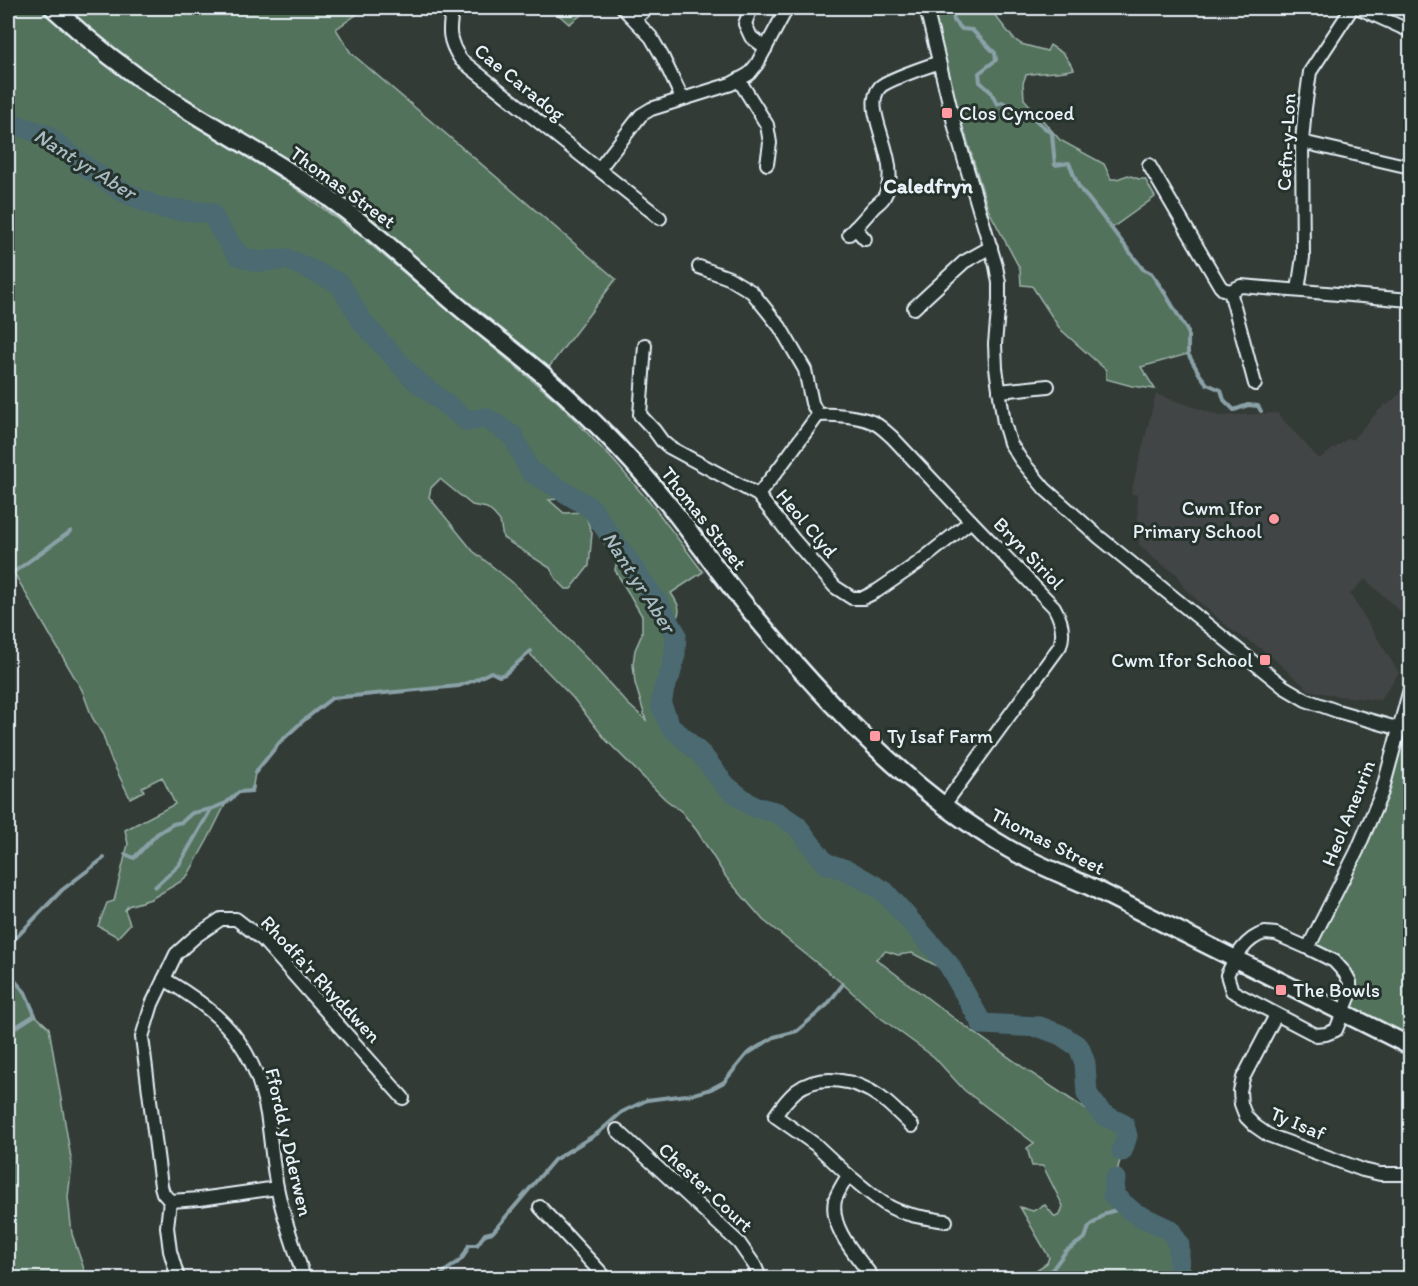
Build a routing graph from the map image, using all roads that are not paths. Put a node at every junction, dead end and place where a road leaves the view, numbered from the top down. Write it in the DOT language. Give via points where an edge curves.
graph roads {
  1 [pos="53,8"];
  2 [pos="453,8"];
  3 [pos="623,8"];
  4 [pos="647,8"];
  5 [pos="751,8"];
  6 [pos="787,8"];
  7 [pos="926,8"];
  8 [pos="1352,8"];
  9 [pos="1359,8"];
  10 [pos="635,19"];
  11 [pos="1410,32"];
  12 [pos="766,48"];
  13 [pos="939,62"];
  14 [pos="739,80"];
  15 [pos="682,98"];
  16 [pos="1302,142"];
  17 [pos="767,164"];
  18 [pos="1149,165"];
  19 [pos="1410,167"];
  20 [pos="599,169"];
  21 [pos="660,218"];
  22 [pos="865,239"];
  23 [pos="991,247"];
  24 [pos="699,267"];
  25 [pos="1298,290"];
  26 [pos="1230,291"];
  27 [pos="1410,300"];
  28 [pos="914,308"];
  29 [pos="645,345"];
  30 [pos="1255,384"];
  31 [pos="1048,386"];
  32 [pos="999,391"];
  33 [pos="818,415"];
  34 [pos="758,495"];
  35 [pos="971,521"];
  36 [pos="1410,689"];
  37 [pos="1400,729"];
  38 [pos="944,805"];
  39 [pos="1308,948"];
  40 [pos="1235,959"];
  41 [pos="164,979"];
  42 [pos="1343,1012"];
  43 [pos="1276,1015"];
  44 [pos="1410,1046"];
  45 [pos="404,1098"];
  46 [pos="912,1126"];
  47 [pos="617,1130"];
  48 [pos="1410,1174"];
  49 [pos="848,1175"];
  50 [pos="277,1188"];
  51 [pos="170,1201"];
  52 [pos="540,1207"];
  53 [pos="946,1221"];
  54 [pos="178,1278"];
  55 [pos="304,1278"];
  56 [pos="606,1278"];
  57 [pos="760,1278"];
  58 [pos="873,1278"];
  1 -- 38 [label="main road, Thomas Street" via="165,95 327,197 546,377 586,414 675,512 747,607 811,681 869,741"];
  2 -- 20 [label="street, Cae Caradog" via="450,40 461,60"];
  3 -- 10 [label="street"];
  4 -- 10 [label="street"];
  5 -- 12 [label="street" via="745,24 751,37"];
  6 -- 12 [label="street"];
  7 -- 13 [label="street"];
  8 -- 16 [label="street, Cefn-y-Lon" via="1310,72"];
  9 -- 11 [label="street"];
  10 -- 15 [label="street" via="657,47"];
  12 -- 14 [label="street" via="749,74"];
  13 -- 22 [label="street" via="881,86 874,97 891,177 884,197 852,231"];
  13 -- 23 [label="street"];
  14 -- 15 [label="street"];
  14 -- 17 [label="street" via="767,125"];
  15 -- 20 [label="street" via="641,115"];
  16 -- 19 [label="street"];
  16 -- 25 [label="street, Cefn-y-Lon" via="1303,257"];
  18 -- 26 [label="street" via="1220,286"];
  20 -- 21 [label="street, Cae Caradog"];
  23 -- 28 [label="street" via="964,262"];
  23 -- 32 [label="street" via="999,283 995,344"];
  24 -- 33 [label="street" via="752,292 780,327 805,370"];
  25 -- 26 [label="street" via="1241,286"];
  25 -- 27 [label="street"];
  26 -- 30 [label="street"];
  29 -- 34 [label="street, Heol Clyd" via="640,415 669,447"];
  31 -- 32 [label="street"];
  32 -- 37 [label="street" via="1010,443 1021,460 1045,489 1099,537 1284,687 1316,704"];
  33 -- 34 [label="street"];
  33 -- 35 [label="street, Bryn Siriol" via="854,418 879,426"];
  34 -- 35 [label="street, Heol Clyd" via="835,587 857,598 868,596 918,563"];
  35 -- 38 [label="street, Bryn Siriol" via="1054,607 1063,633 1060,646"];
  36 -- 37 [label="street, Heol Aneurin"];
  37 -- 39 [label="street, Heol Aneurin" via="1382,792"];
  38 -- 40 [label="main road, Thomas Street" via="1011,850"];
  39 -- 40 [label="street" via="1264,933 1248,943"];
  39 -- 42 [label="street" via="1334,961 1350,982"];
  40 -- 42 [label="main road, Thomas Street"];
  40 -- 43 [label="street" via="1227,975 1232,991"];
  41 -- 45 [label="street, Rhodfa'r Rhyddwen" via="176,954 196,936 221,919 236,919 263,940"];
  41 -- 50 [label="street, Ffordd y Dderwen" via="218,1015 243,1046 257,1074 267,1113"];
  41 -- 51 [label="street, Rhodfa'r Rhyddwen" via="142,1037 161,1186"];
  42 -- 43 [label="street" via="1336,1030 1316,1035"];
  42 -- 44 [label="main road, Thomas Street"];
  43 -- 48 [label="street, Ty Isaf" via="1240,1090 1246,1117 1268,1135 1364,1170"];
  46 -- 49 [label="street" via="882,1098 855,1084 817,1081 797,1090 775,1116 816,1145"];
  47 -- 57 [label="street, Chester Court" via="739,1243"];
  49 -- 53 [label="street" via="891,1208"];
  49 -- 58 [label="street" via="834,1209 837,1226"];
  50 -- 51 [label="street"];
  50 -- 55 [label="street, Ffordd y Dderwen"];
  51 -- 54 [label="street" via="167,1227"];
  52 -- 56 [label="street"];
}
